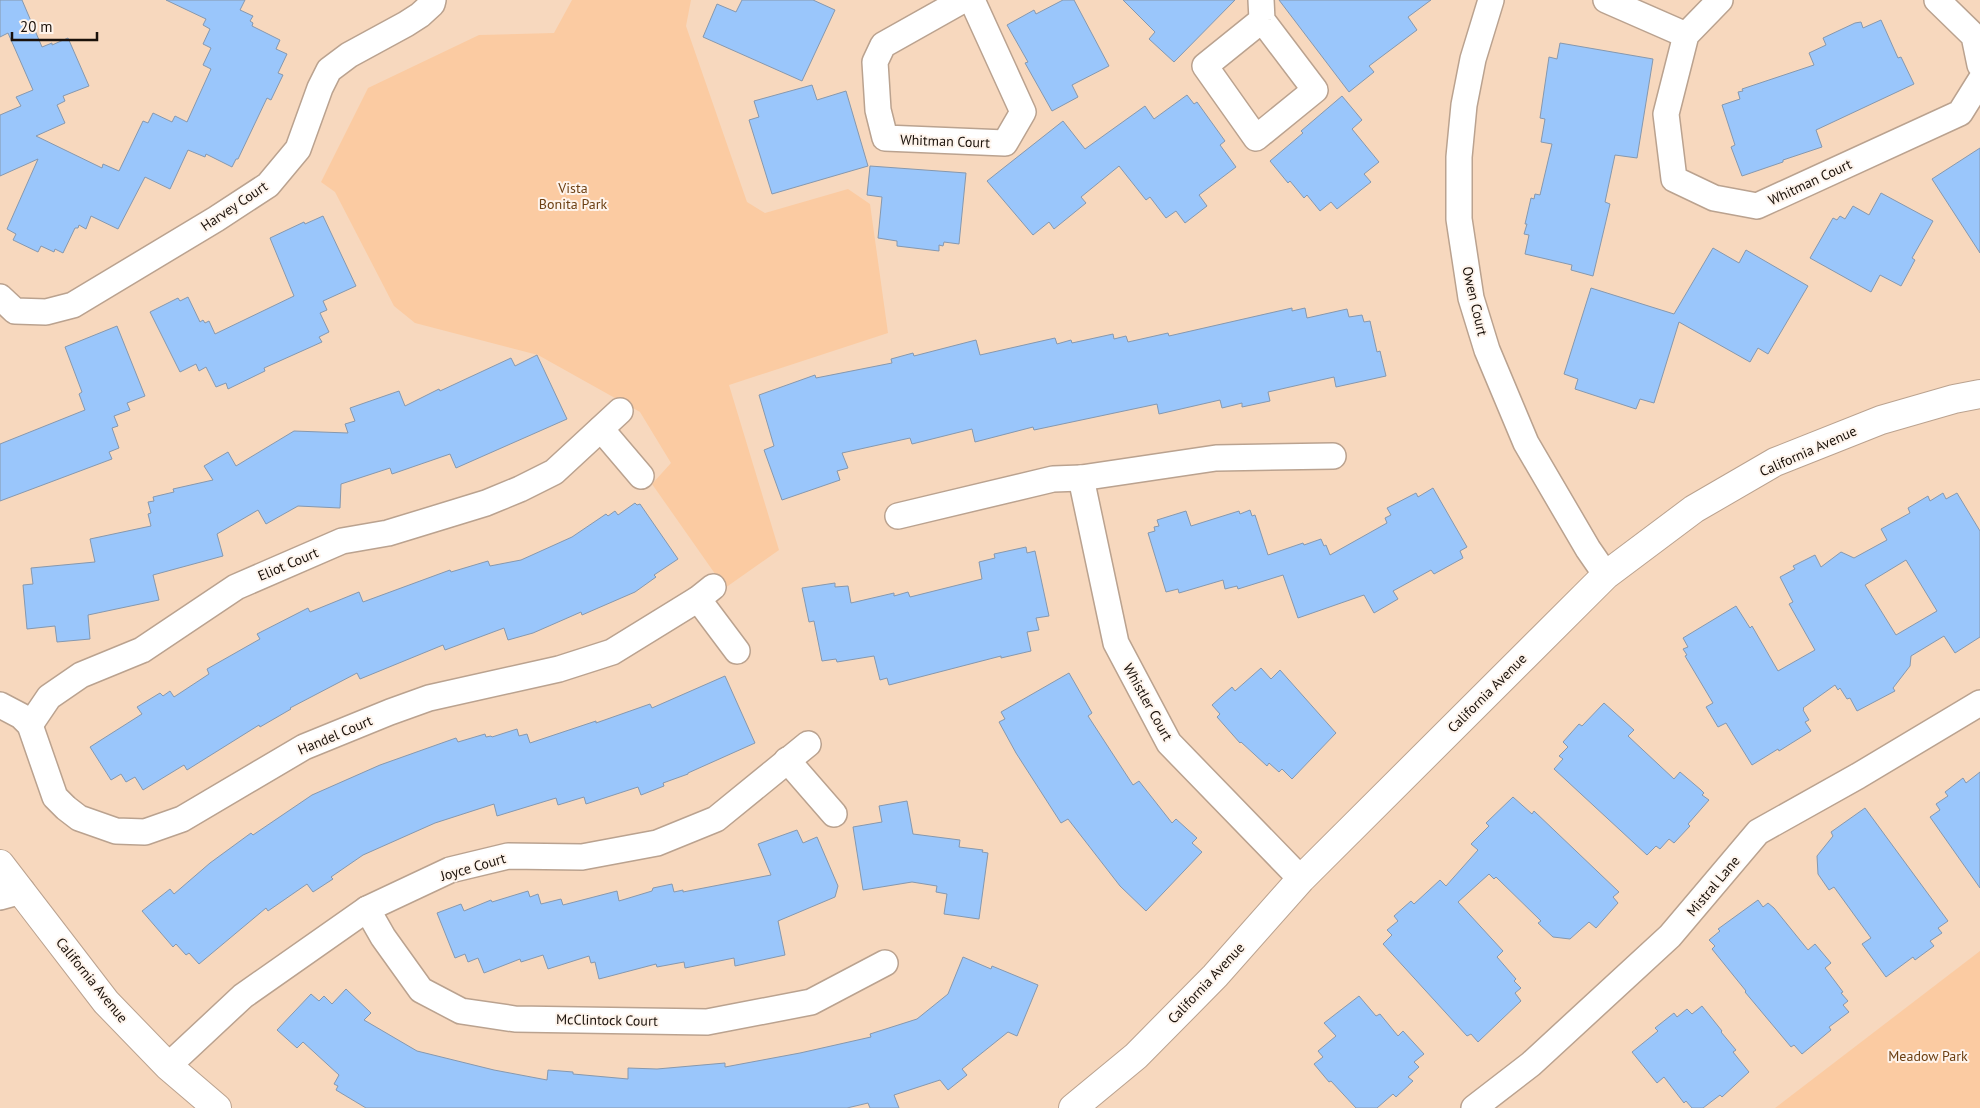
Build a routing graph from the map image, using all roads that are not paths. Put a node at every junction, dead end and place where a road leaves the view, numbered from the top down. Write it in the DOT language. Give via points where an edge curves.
graph roads {
  1 [pos="433,0"];
  2 [pos="963,0"];
  3 [pos="972,0"];
  4 [pos="1491,0"];
  5 [pos="1606,0"];
  6 [pos="1720,0"];
  7 [pos="1937,0"];
  8 [pos="1261,10"];
  9 [pos="1686,35"];
  10 [pos="1980,65"];
  11 [pos="1980,81"];
  12 [pos="0,297"];
  13 [pos="1980,394"];
  14 [pos="620,411"];
  15 [pos="601,429"];
  16 [pos="1333,456"];
  17 [pos="642,476"];
  18 [pos="1081,478"];
  19 [pos="898,516"];
  20 [pos="1606,575"];
  21 [pos="737,651"];
  22 [pos="1980,703"];
  23 [pos="0,705"];
  24 [pos="30,725"];
  25 [pos="808,744"];
  26 [pos="787,760"];
  27 [pos="834,814"];
  28 [pos="0,864"];
  29 [pos="1301,879"];
  30 [pos="11,894"];
  31 [pos="366,909"];
  32 [pos="885,963"];
  33 [pos="168,1066"];
  34 [pos="217,1108"];
  35 [pos="1073,1108"];
  36 [pos="1474,1108"];
  1 -- 12 [label="street, Harvey Court" via="406,24 349,55 329,70 298,149 260,190 73,305 46,312 15,311"];
  2 -- 3 [label="street, Whitman Court" via="883,45 875,62 878,110 885,138 1005,143 1023,112"];
  4 -- 20 [label="street, Owen Court" via="1464,105 1460,157 1459,220 1471,298 1486,350 1526,443"];
  5 -- 9 [label="street"];
  6 -- 9 [label="street, Whitman Court"];
  7 -- 10 [label="street" via="1974,36"];
  8 -- 8 [label="street" via="1205,66 1256,138 1315,90"];
  9 -- 11 [label="street, Whitman Court" via="1666,114 1674,179 1714,198 1757,206 1960,113"];
  13 -- 20 [label="street, California Avenue" via="1881,420 1775,462 1694,509"];
  14 -- 15 [label="street, Eliot Court"];
  15 -- 17 [label="street"];
  15 -- 24 [label="street, Eliot Court" via="554,472 520,489 486,503 388,533 342,541 236,587 142,650 81,675 49,697"];
  16 -- 18 [label="street" via="1216,458"];
  18 -- 19 [label="street" via="1053,479"];
  18 -- 29 [label="street, Whistler Court" via="1116,644 1170,743"];
  20 -- 29 [label="street, California Avenue"];
  21 -- 24 [label="street, Handel Court" via="705,593 612,652 559,669 429,698 390,712 304,747 182,819 145,832 116,831 79,818 66,808 55,796"];
  22 -- 36 [label="street, Mistral Lane" via="1758,832 1670,936 1531,1064"];
  23 -- 24 [label="street"];
  25 -- 26 [label="street, Joyce Court"];
  26 -- 27 [label="street"];
  26 -- 31 [label="street, Joyce Court" via="716,819 657,843 582,857 508,856 450,870"];
  28 -- 30 [label="street, California Avenue"];
  29 -- 35 [label="street, California Avenue" via="1214,976 1136,1056"];
  30 -- 33 [label="street, California Avenue" via="106,1002"];
  31 -- 32 [label="street, McClintock Court" via="421,990 461,1011 514,1019 707,1022 811,1002"];
  31 -- 33 [label="street, Joyce Court" via="243,996"];
  33 -- 34 [label="street, California Avenue"];
}
